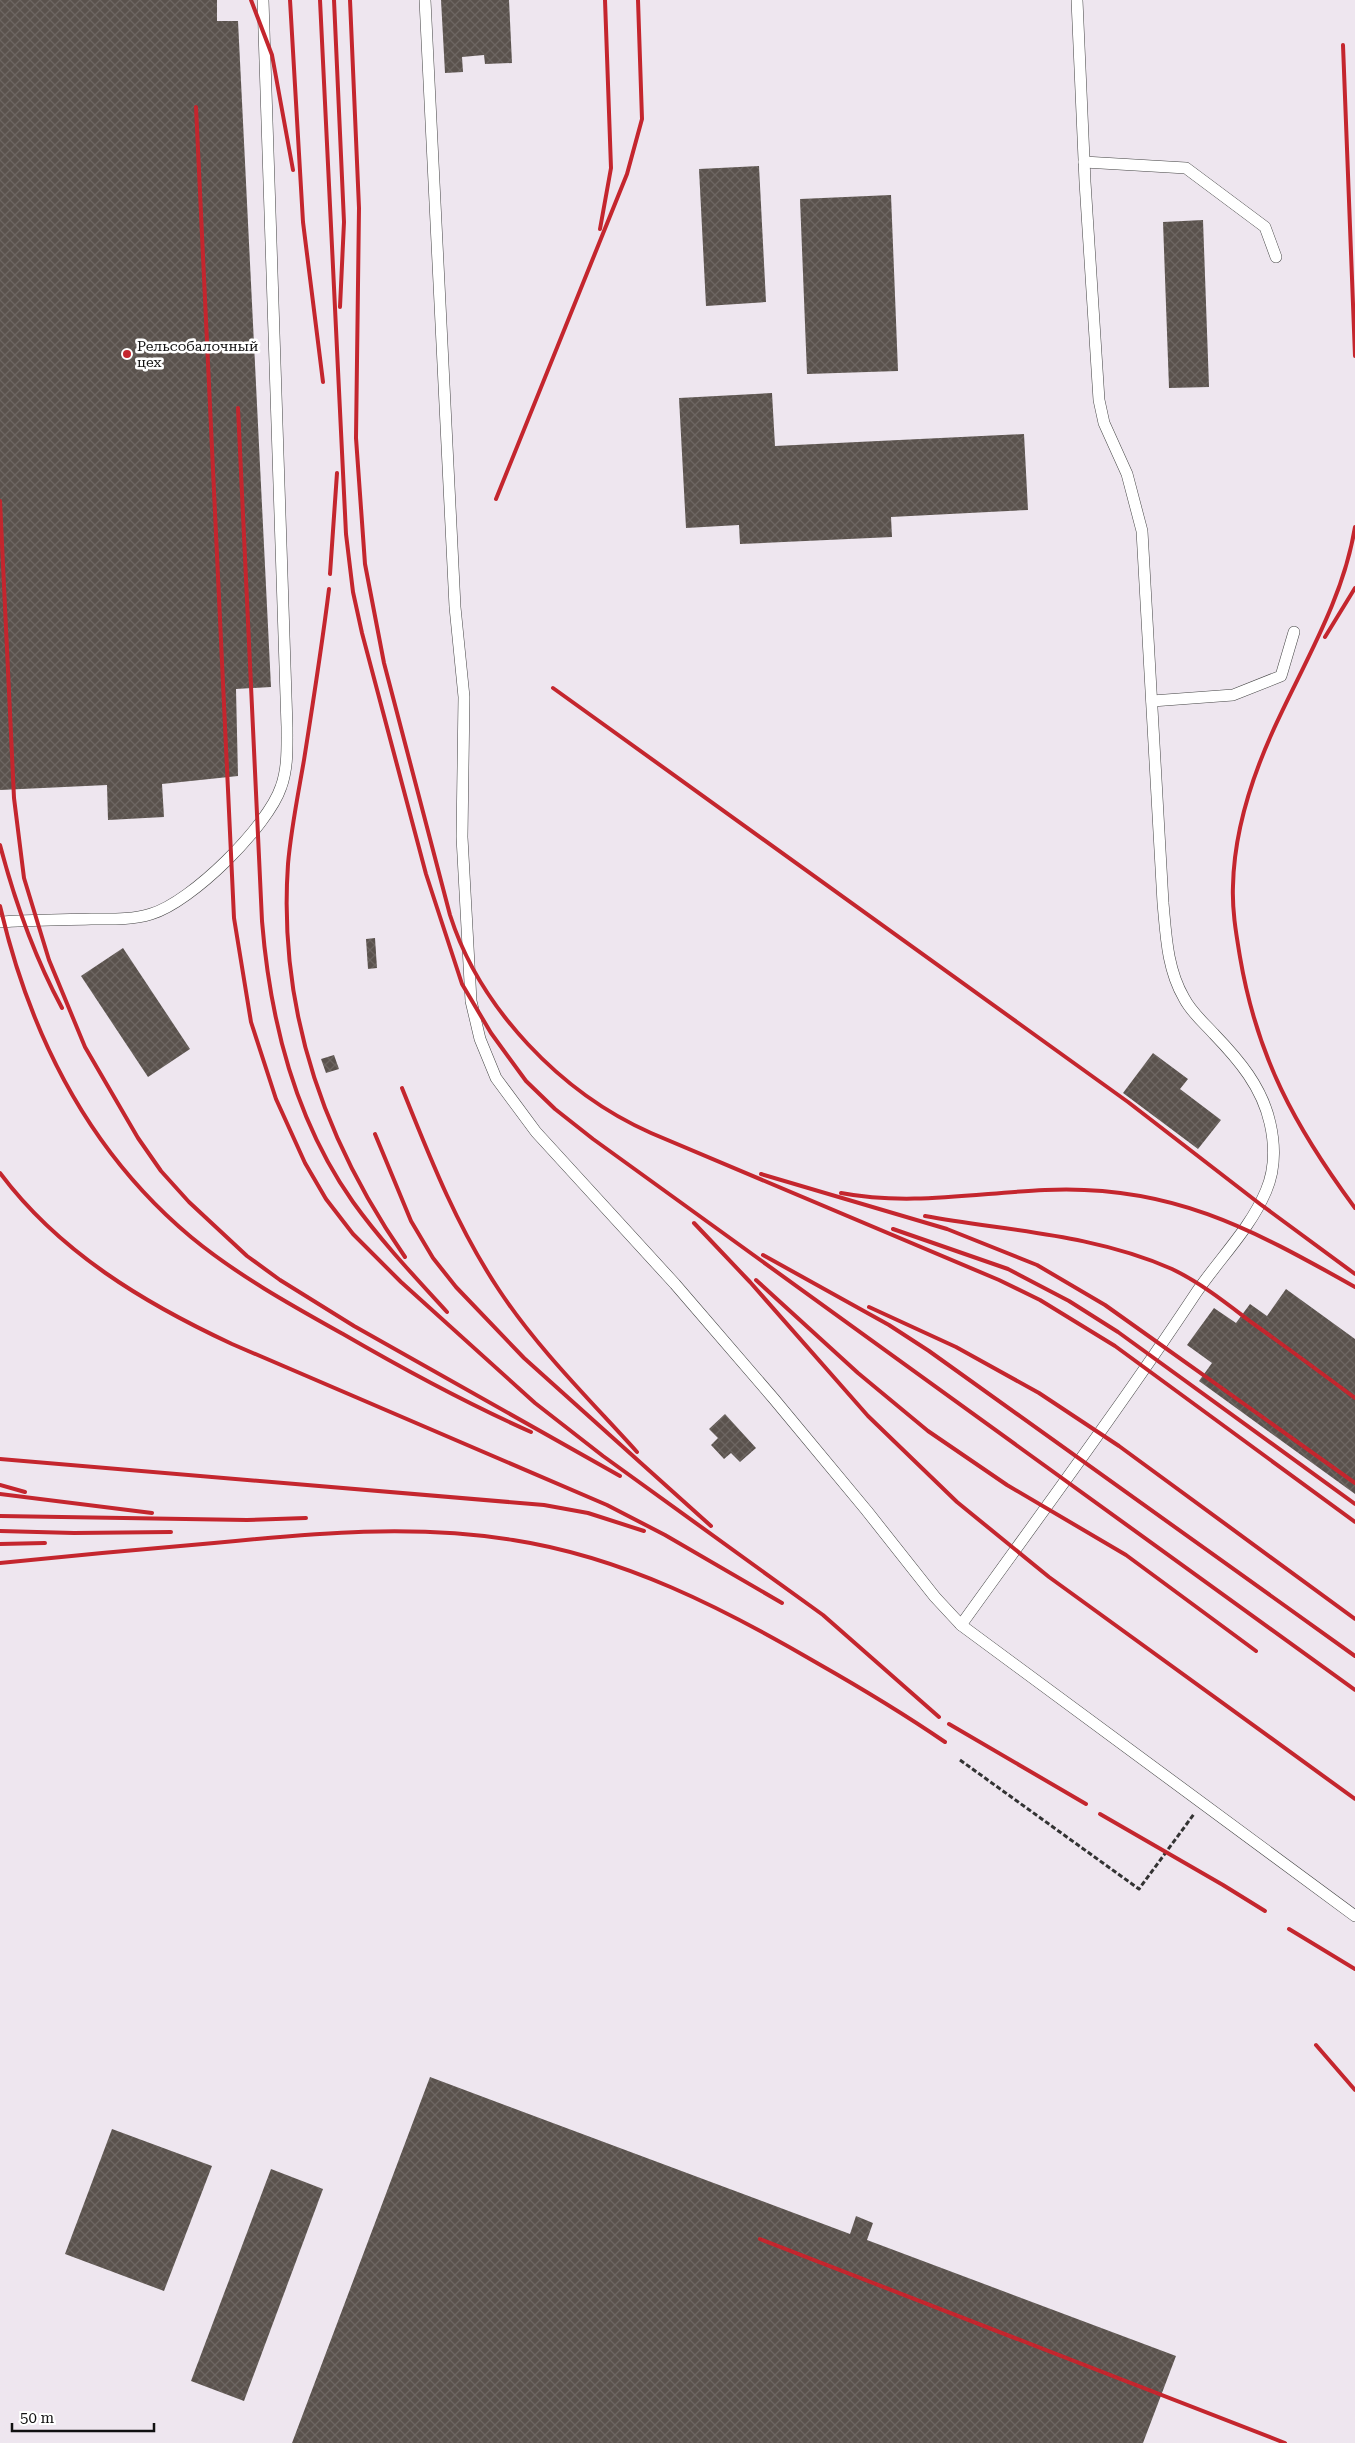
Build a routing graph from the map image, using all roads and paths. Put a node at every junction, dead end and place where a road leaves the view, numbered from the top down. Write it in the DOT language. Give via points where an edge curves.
graph roads {
  1 [pos="263,0"];
  2 [pos="425,0"];
  3 [pos="1077,0"];
  4 [pos="1084,162"];
  5 [pos="1276,257"];
  6 [pos="1294,632"];
  7 [pos="1152,701"];
  8 [pos="0,922"];
  9 [pos="962,1625"];
  10 [pos="960,1760"];
  11 [pos="1201,1803"];
  12 [pos="1355,1916"];
  1 -- 8 [label="lane" via="287,727 282,786 267,815 210,877 166,909 129,918"];
  2 -- 9 [label="lane" via="455,607 464,697 461,796 464,904 471,1001 480,1039 496,1078 521,1115 774,1399 935,1597"];
  3 -- 4 [label="lane"];
  4 -- 5 [label="lane" via="1186,168 1265,227"];
  4 -- 7 [label="lane" via="1099,400 1104,423 1128,474 1142,530"];
  6 -- 7 [label="lane" via="1281,676 1233,695"];
  7 -- 9 [label="lane" via="1169,955 1185,1000 1237,1060 1258,1090 1274,1142 1270,1180 1245,1228 1201,1285 1146,1368"];
  9 -- 11 [label="lane"];
  10 -- 11 [label="path" via="1139,1889"];
  11 -- 12 [label="lane"];
}
